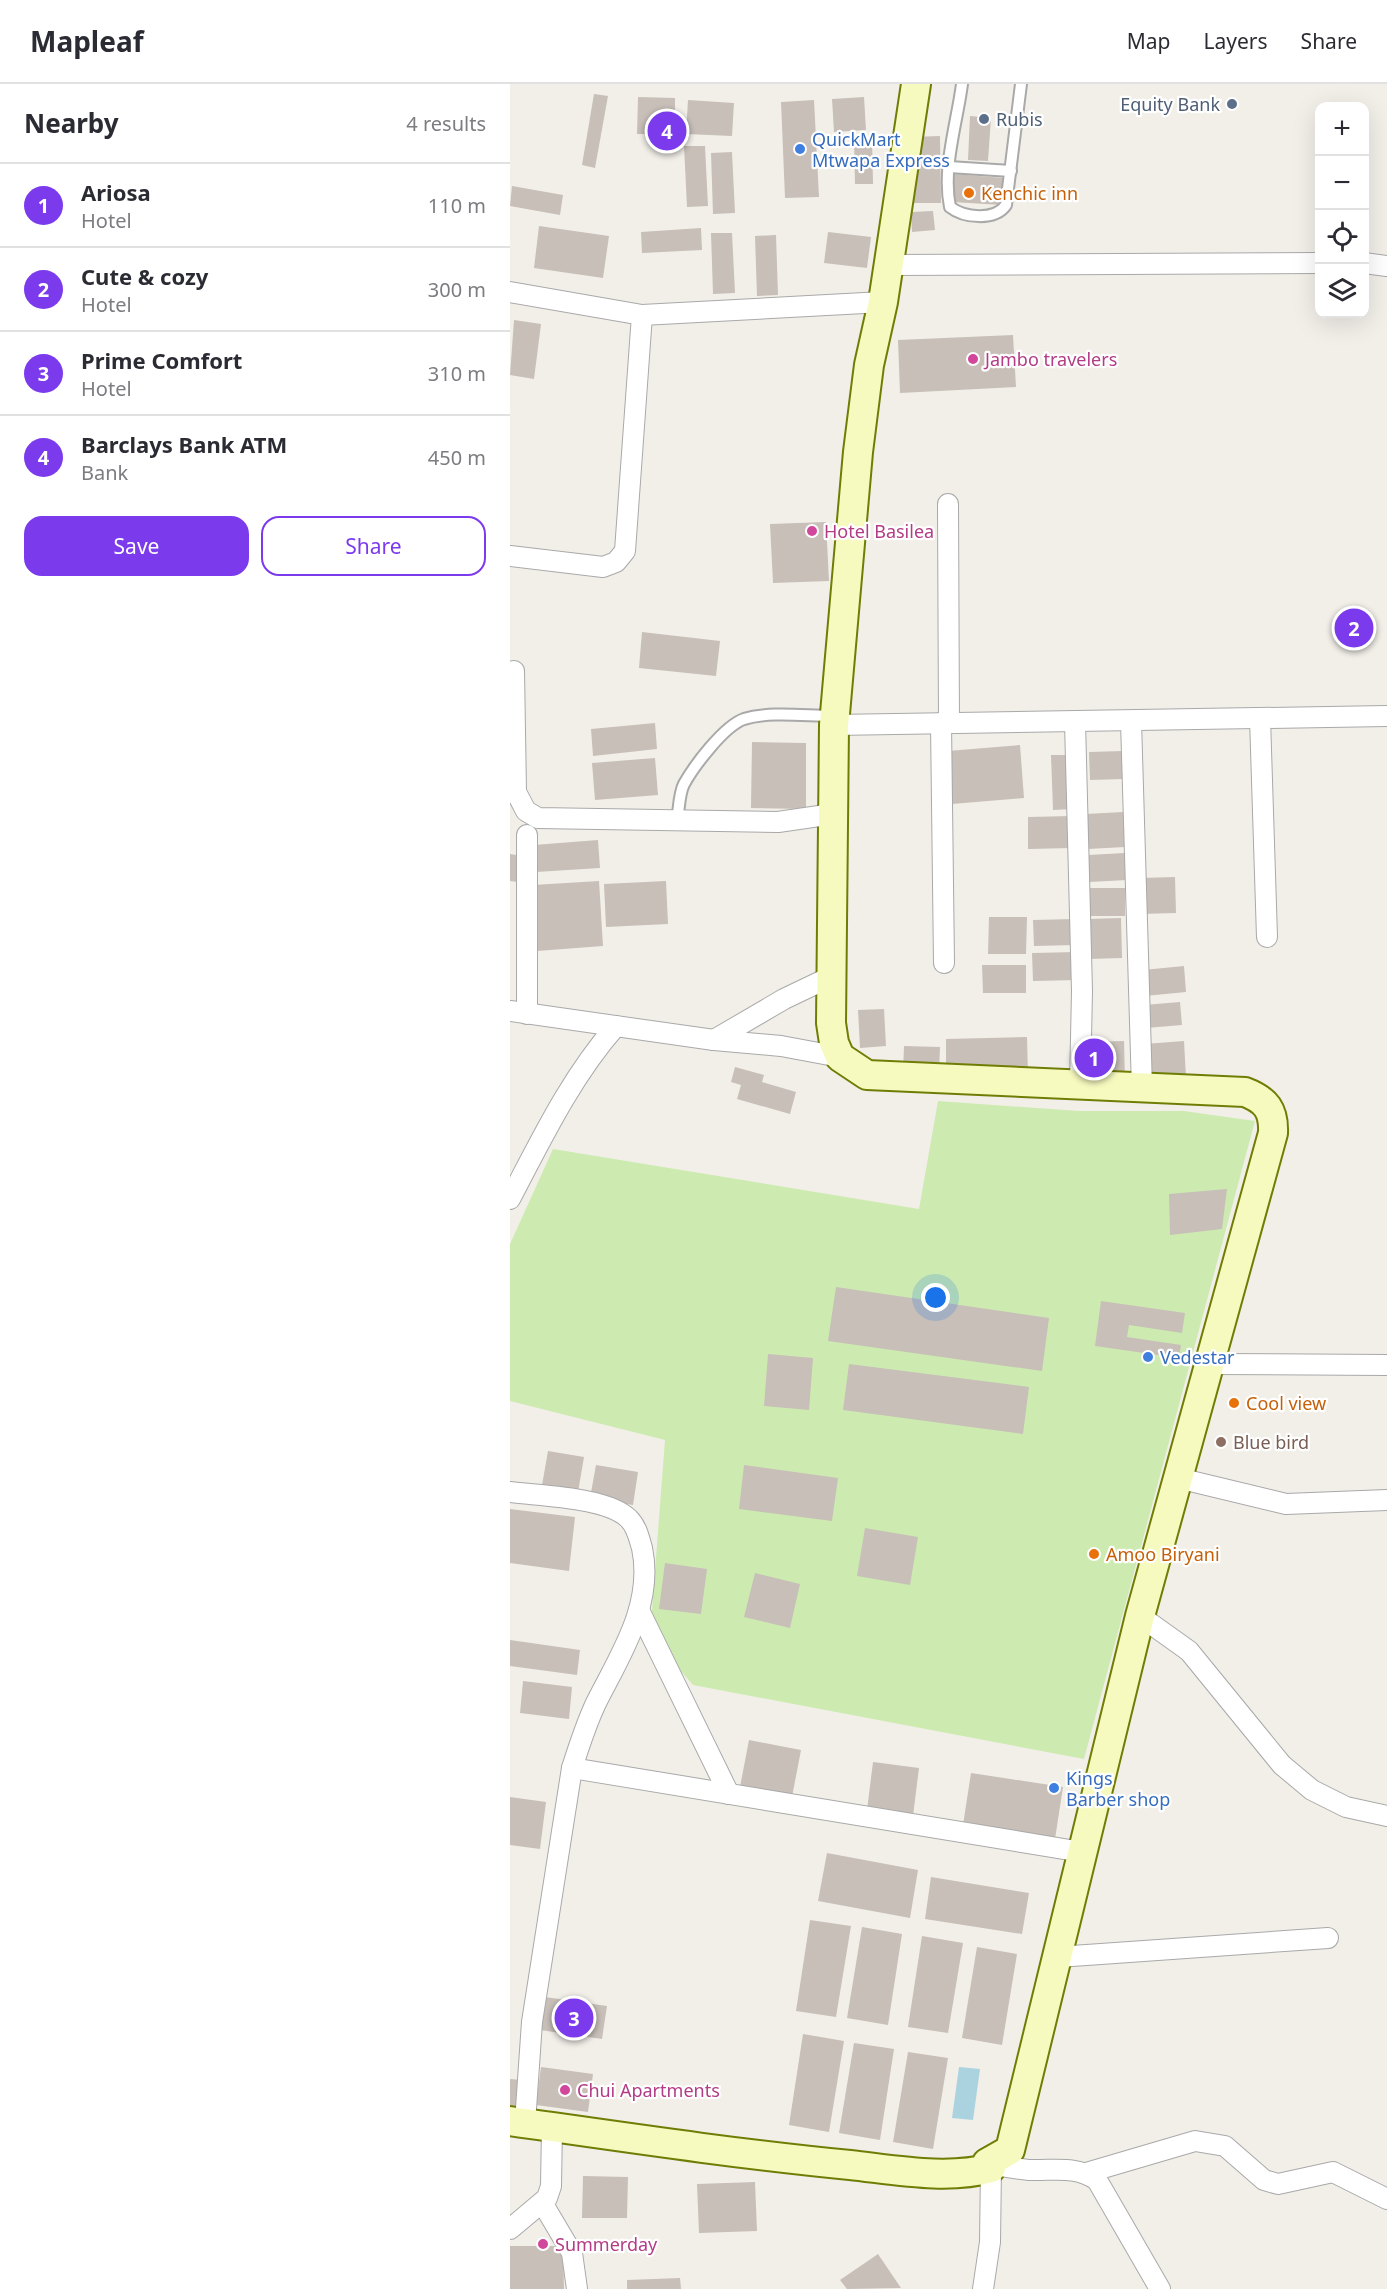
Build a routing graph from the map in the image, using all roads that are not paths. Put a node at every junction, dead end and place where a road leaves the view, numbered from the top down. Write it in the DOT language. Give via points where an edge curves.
graph roads {
  1 [pos="916,84"];
  2 [pos="962,84"];
  3 [pos="1021,84"];
  4 [pos="949,167"];
  5 [pos="1011,171"];
  6 [pos="1315,263"];
  7 [pos="1369,264"];
  8 [pos="888,265"];
  9 [pos="1387,266"];
  10 [pos="510,292"];
  11 [pos="884,302"];
  12 [pos="642,315"];
  13 [pos="948,504"];
  14 [pos="510,556"];
  15 [pos="514,671"];
  16 [pos="1387,716"];
  17 [pos="1260,718"];
  18 [pos="835,720"];
  19 [pos="1131,721"];
  20 [pos="1075,722"];
  21 [pos="945,723"];
  22 [pos="514,799"];
  23 [pos="833,814"];
  24 [pos="677,820"];
  25 [pos="527,835"];
  26 [pos="1267,937"];
  27 [pos="944,963"];
  28 [pos="830,977"];
  29 [pos="519,1012"];
  30 [pos="616,1026"];
  31 [pos="714,1040"];
  32 [pos="840,1057"];
  33 [pos="1080,1085"];
  34 [pos="1142,1089"];
  35 [pos="510,1199"];
  36 [pos="1209,1364"];
  37 [pos="1387,1365"];
  38 [pos="1178,1478"];
  39 [pos="510,1492"];
  40 [pos="1387,1500"];
  41 [pos="639,1610"];
  42 [pos="1140,1616"];
  43 [pos="572,1768"];
  44 [pos="729,1794"];
  45 [pos="1387,1816"];
  46 [pos="1082,1852"];
  47 [pos="1328,1938"];
  48 [pos="1058,1957"];
  49 [pos="529,2124"];
  50 [pos="989,2166"];
  51 [pos="1086,2173"];
  52 [pos="1387,2199"];
  53 [pos="543,2204"];
  54 [pos="510,2229"];
  55 [pos="577,2289"];
  56 [pos="983,2289"];
  57 [pos="1160,2289"];
  1 -- 8 [label="street"];
  2 -- 4 [label="lane"];
  3 -- 5 [label="lane"];
  4 -- 5 [label="lane"];
  4 -- 5 [label="lane" via="948,200 958,214 1001,213 1006,206"];
  6 -- 8 [label="street"];
  7 -- 9 [label="street"];
  8 -- 11 [label="street"];
  10 -- 12 [label="street"];
  11 -- 12 [label="street"];
  11 -- 18 [label="street" via="869,365 858,452"];
  12 -- 14 [label="street" via="625,551 616,562 603,567"];
  13 -- 21 [label="street"];
  15 -- 22 [label="street"];
  16 -- 17 [label="street"];
  17 -- 19 [label="street"];
  17 -- 26 [label="street"];
  18 -- 21 [label="street"];
  18 -- 23 [label="street"];
  18 -- 24 [label="lane" via="743,720 712,745 683,786"];
  19 -- 20 [label="street"];
  19 -- 34 [label="street"];
  20 -- 21 [label="street"];
  20 -- 33 [label="street" via="1082,991"];
  21 -- 27 [label="street"];
  22 -- 24 [label="street" via="538,818"];
  23 -- 24 [label="street" via="778,822"];
  23 -- 28 [label="street"];
  25 -- 29 [label="street"];
  28 -- 31 [label="street"];
  28 -- 32 [label="street" via="831,1023"];
  29 -- 30 [label="street"];
  30 -- 31 [label="street"];
  30 -- 35 [label="street" via="595,1050"];
  31 -- 32 [label="street" via="781,1046"];
  32 -- 33 [label="street" via="867,1076"];
  33 -- 34 [label="street"];
  34 -- 36 [label="street" via="1245,1092 1266,1104 1274,1120 1265,1166"];
  36 -- 37 [label="street"];
  36 -- 38 [label="street"];
  38 -- 40 [label="street" via="1286,1504"];
  38 -- 42 [label="street"];
  39 -- 41 [label="street" via="591,1503 629,1519 638,1533 645,1570"];
  41 -- 43 [label="street" via="622,1657 583,1732"];
  41 -- 44 [label="street"];
  42 -- 45 [label="street" via="1189,1651 1281,1765 1312,1790 1346,1807"];
  42 -- 46 [label="street"];
  43 -- 44 [label="street"];
  43 -- 49 [label="street" via="532,2022"];
  44 -- 46 [label="street"];
  46 -- 48 [label="street"];
  47 -- 48 [label="street"];
  48 -- 50 [label="street" via="1010,2150"];
  49 -- 50 [label="street" via="804,2161 927,2173 975,2172"];
  49 -- 53 [label="street" via="551,2186"];
  50 -- 51 [label="street" via="1073,2169"];
  50 -- 56 [label="street" via="990,2242"];
  51 -- 52 [label="street" via="1195,2141 1210,2142 1225,2146 1264,2180 1278,2184 1333,2172"];
  51 -- 57 [label="street" via="1097,2180"];
  53 -- 54 [label="street"];
  53 -- 55 [label="street" via="572,2253"];
}
